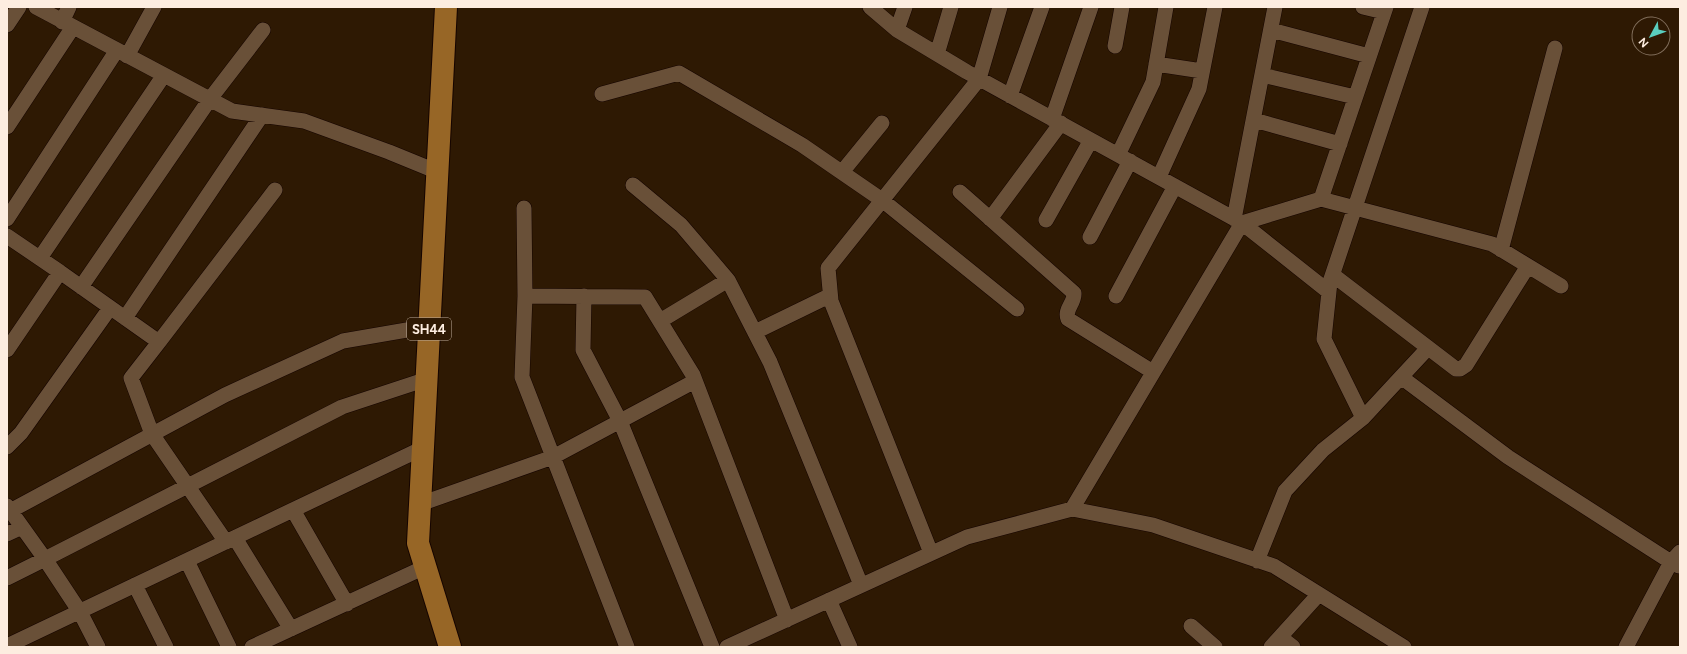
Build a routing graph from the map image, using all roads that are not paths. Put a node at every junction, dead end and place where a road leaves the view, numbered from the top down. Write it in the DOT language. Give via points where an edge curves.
graph roads {
  1 [pos="19,7"];
  2 [pos="36,7"];
  3 [pos="69,7"];
  4 [pos="154,7"];
  5 [pos="446,7"];
  6 [pos="870,7"];
  7 [pos="905,7"];
  8 [pos="952,7"];
  9 [pos="1000,7"];
  10 [pos="1042,7"];
  11 [pos="1091,7"];
  12 [pos="1122,7"];
  13 [pos="1166,7"];
  14 [pos="1215,7"];
  15 [pos="1275,7"];
  16 [pos="1363,7"];
  17 [pos="1422,7"];
  18 [pos="1385,10"];
  19 [pos="7,25"];
  20 [pos="68,25"];
  21 [pos="263,30"];
  22 [pos="897,30"];
  23 [pos="1271,30"];
  24 [pos="1115,46"];
  25 [pos="1555,48"];
  26 [pos="122,53"];
  27 [pos="937,54"];
  28 [pos="1369,56"];
  29 [pos="1156,64"];
  30 [pos="1202,71"];
  31 [pos="164,75"];
  32 [pos="1262,75"];
  33 [pos="979,78"];
  34 [pos="602,94"];
  35 [pos="1010,96"];
  36 [pos="1355,98"];
  37 [pos="210,99"];
  38 [pos="262,115"];
  39 [pos="1254,120"];
  40 [pos="1056,121"];
  41 [pos="882,123"];
  42 [pos="7,127"];
  43 [pos="1091,140"];
  44 [pos="1340,144"];
  45 [pos="1124,158"];
  46 [pos="438,172"];
  47 [pos="842,172"];
  48 [pos="1159,177"];
  49 [pos="633,185"];
  50 [pos="1175,186"];
  51 [pos="275,190"];
  52 [pos="960,192"];
  53 [pos="1321,199"];
  54 [pos="882,200"];
  55 [pos="524,208"];
  56 [pos="1356,208"];
  57 [pos="7,219"];
  58 [pos="990,219"];
  59 [pos="1046,220"];
  60 [pos="1238,221"];
  61 [pos="1090,237"];
  62 [pos="9,242"];
  63 [pos="1501,250"];
  64 [pos="40,258"];
  65 [pos="1528,266"];
  66 [pos="60,272"];
  67 [pos="1333,275"];
  68 [pos="728,280"];
  69 [pos="1561,286"];
  70 [pos="81,287"];
  71 [pos="1329,292"];
  72 [pos="525,296"];
  73 [pos="584,296"];
  74 [pos="1116,296"];
  75 [pos="831,301"];
  76 [pos="110,308"];
  77 [pos="1017,309"];
  78 [pos="125,318"];
  79 [pos="660,321"];
  80 [pos="430,326"];
  81 [pos="755,332"];
  82 [pos="159,342"];
  83 [pos="1428,348"];
  84 [pos="7,350"];
  85 [pos="1154,372"];
  86 [pos="1401,377"];
  87 [pos="427,379"];
  88 [pos="695,381"];
  89 [pos="1362,418"];
  90 [pos="620,421"];
  91 [pos="152,434"];
  92 [pos="7,447"];
  93 [pos="423,448"];
  94 [pos="553,457"];
  95 [pos="187,487"];
  96 [pos="420,504"];
  97 [pos="9,508"];
  98 [pos="1072,509"];
  99 [pos="293,510"];
  100 [pos="22,527"];
  101 [pos="7,534"];
  102 [pos="230,540"];
  103 [pos="931,553"];
  104 [pos="45,559"];
  105 [pos="1677,560"];
  106 [pos="187,561"];
  107 [pos="1257,561"];
  108 [pos="425,568"];
  109 [pos="7,578"];
  110 [pos="135,585"];
  111 [pos="862,585"];
  112 [pos="1320,594"];
  113 [pos="829,600"];
  114 [pos="347,604"];
  115 [pos="80,612"];
  116 [pos="787,620"];
  117 [pos="1190,626"];
  118 [pos="291,629"];
  119 [pos="1276,642"];
  120 [pos="7,646"];
  121 [pos="98,647"];
  122 [pos="166,647"];
  123 [pos="229,647"];
  124 [pos="252,647"];
  125 [pos="450,647"];
  126 [pos="627,647"];
  127 [pos="712,647"];
  128 [pos="728,647"];
  129 [pos="850,647"];
  130 [pos="1215,647"];
  131 [pos="1293,647"];
  132 [pos="1404,647"];
  133 [pos="1626,647"];
  1 -- 19 [label="street"];
  2 -- 20 [label="street"];
  3 -- 20 [label="street"];
  4 -- 26 [label="street"];
  5 -- 46 [label="main road, SH44"];
  6 -- 22 [label="street"];
  7 -- 22 [label="street"];
  8 -- 27 [label="street"];
  9 -- 33 [label="street"];
  10 -- 35 [label="street"];
  11 -- 40 [label="street"];
  12 -- 24 [label="street"];
  13 -- 29 [label="street"];
  14 -- 30 [label="street"];
  15 -- 23 [label="street"];
  16 -- 18 [label="street"];
  17 -- 56 [label="street"];
  18 -- 28 [label="street"];
  20 -- 26 [label="street"];
  20 -- 42 [label="street"];
  21 -- 37 [label="street"];
  22 -- 27 [label="street"];
  23 -- 28 [label="street"];
  23 -- 32 [label="street"];
  25 -- 63 [label="street"];
  26 -- 31 [label="street"];
  26 -- 57 [label="street"];
  27 -- 33 [label="street"];
  28 -- 36 [label="street"];
  29 -- 30 [label="street"];
  29 -- 45 [label="street" via="1153,82"];
  30 -- 48 [label="street" via="1198,89"];
  31 -- 37 [label="street"];
  31 -- 64 [label="street"];
  32 -- 36 [label="street"];
  32 -- 39 [label="street"];
  33 -- 35 [label="street"];
  33 -- 54 [label="street"];
  34 -- 47 [label="street" via="679,73 802,145"];
  35 -- 40 [label="street"];
  36 -- 44 [label="street"];
  37 -- 38 [label="street" via="232,111"];
  37 -- 70 [label="street"];
  38 -- 46 [label="street" via="304,122"];
  38 -- 78 [label="street"];
  39 -- 44 [label="street"];
  39 -- 60 [label="street"];
  40 -- 43 [label="street"];
  40 -- 58 [label="street"];
  41 -- 47 [label="street"];
  43 -- 45 [label="street"];
  43 -- 59 [label="street"];
  44 -- 53 [label="street"];
  45 -- 48 [label="street"];
  45 -- 61 [label="street"];
  46 -- 80 [label="main road, SH44"];
  47 -- 54 [label="street"];
  48 -- 50 [label="street"];
  49 -- 68 [label="street" via="681,226"];
  50 -- 60 [label="street"];
  50 -- 74 [label="street"];
  51 -- 82 [label="street"];
  52 -- 58 [label="street"];
  53 -- 56 [label="street"];
  53 -- 60 [label="street"];
  54 -- 75 [label="street" via="828,268"];
  54 -- 77 [label="street"];
  55 -- 72 [label="street"];
  56 -- 63 [label="street" via="1492,244"];
  56 -- 67 [label="street"];
  58 -- 85 [label="street" via="1074,293 1066,313 1068,320"];
  60 -- 71 [label="street"];
  60 -- 85 [label="street"];
  62 -- 64 [label="street"];
  63 -- 65 [label="street"];
  64 -- 66 [label="street"];
  65 -- 69 [label="street"];
  65 -- 83 [label="street" via="1466,366 1456,368"];
  66 -- 70 [label="street"];
  66 -- 84 [label="street"];
  67 -- 71 [label="street"];
  67 -- 83 [label="street"];
  68 -- 79 [label="street"];
  68 -- 81 [label="street"];
  70 -- 76 [label="street"];
  71 -- 89 [label="street" via="1324,339"];
  72 -- 73 [label="street"];
  72 -- 94 [label="street" via="522,378"];
  73 -- 79 [label="street" via="645,297"];
  73 -- 90 [label="street" via="583,350"];
  75 -- 81 [label="street" via="829,296"];
  75 -- 103 [label="street"];
  76 -- 78 [label="street"];
  76 -- 92 [label="street" via="21,433"];
  78 -- 82 [label="street"];
  79 -- 88 [label="street"];
  80 -- 87 [label="main road, SH44"];
  80 -- 91 [label="street" via="343,341 225,395"];
  81 -- 111 [label="street" via="770,362"];
  82 -- 91 [label="street" via="131,378"];
  83 -- 86 [label="street"];
  85 -- 98 [label="street"];
  86 -- 89 [label="street"];
  86 -- 105 [label="street" via="1508,457"];
  87 -- 93 [label="main road, SH44"];
  87 -- 95 [label="street" via="342,407"];
  88 -- 90 [label="street"];
  88 -- 116 [label="street"];
  89 -- 107 [label="street" via="1323,450 1285,490"];
  90 -- 94 [label="street"];
  90 -- 127 [label="street"];
  91 -- 95 [label="street"];
  91 -- 97 [label="street"];
  93 -- 96 [label="main road, SH44"];
  93 -- 99 [label="street"];
  94 -- 96 [label="street"];
  94 -- 126 [label="street"];
  95 -- 102 [label="street"];
  95 -- 104 [label="street"];
  96 -- 108 [label="main road, SH44" via="418,543"];
  97 -- 100 [label="street"];
  98 -- 103 [label="street" via="967,537"];
  98 -- 107 [label="street" via="1153,525"];
  99 -- 102 [label="street"];
  99 -- 114 [label="street"];
  100 -- 101 [label="street"];
  100 -- 104 [label="street"];
  102 -- 106 [label="street"];
  102 -- 118 [label="street"];
  103 -- 111 [label="street"];
  104 -- 109 [label="street"];
  104 -- 115 [label="street"];
  105 -- 133 [label="street"];
  106 -- 110 [label="street"];
  106 -- 123 [label="street"];
  107 -- 112 [label="street" via="1274,566"];
  108 -- 114 [label="street"];
  108 -- 125 [label="main road, SH44"];
  110 -- 115 [label="street"];
  110 -- 122 [label="street"];
  111 -- 113 [label="street"];
  112 -- 119 [label="street"];
  112 -- 132 [label="street"];
  113 -- 116 [label="street"];
  113 -- 129 [label="street"];
  114 -- 118 [label="street"];
  115 -- 120 [label="street"];
  115 -- 121 [label="street"];
  116 -- 128 [label="street"];
  117 -- 130 [label="street"];
  118 -- 124 [label="street"];
  119 -- 131 [label="street"];
}
